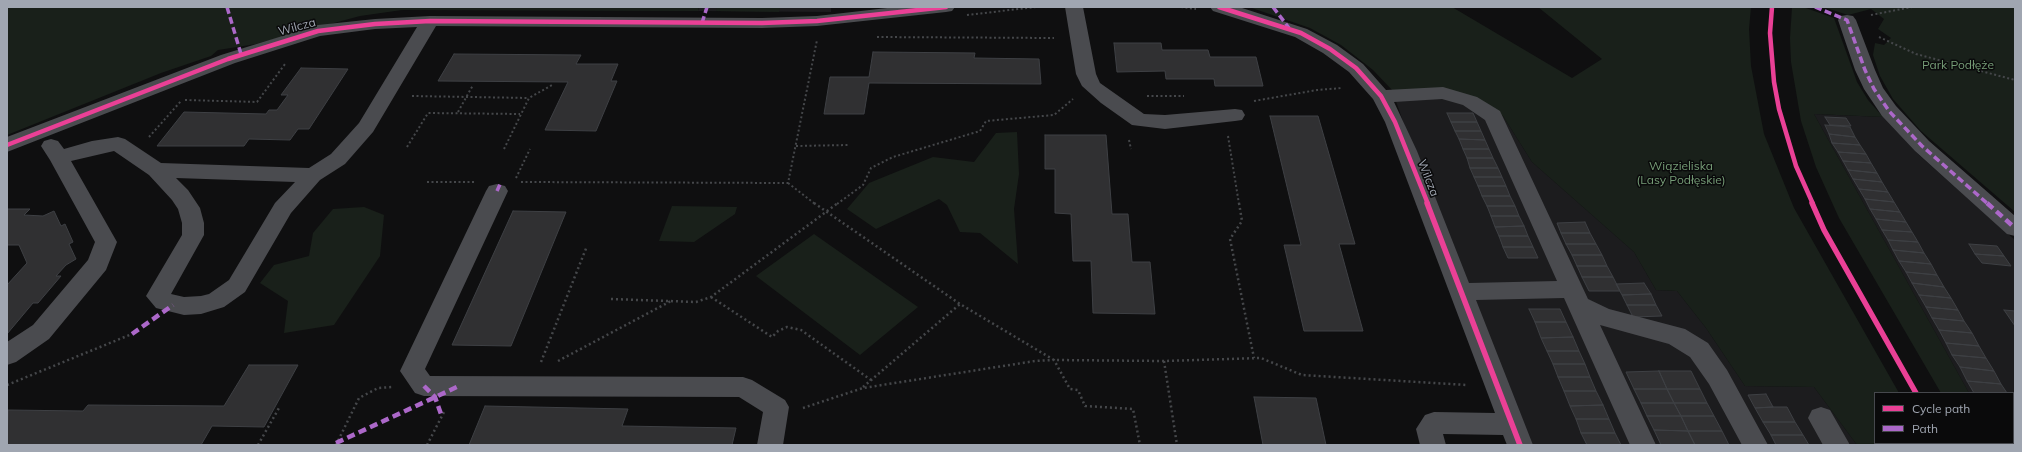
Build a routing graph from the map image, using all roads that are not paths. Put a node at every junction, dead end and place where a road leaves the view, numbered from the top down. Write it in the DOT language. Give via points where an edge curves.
graph roads {
  1 [pos="946,7"];
  2 [pos="1074,7"];
  3 [pos="1210,9"];
  4 [pos="1847,20"];
  5 [pos="430,22"];
  6 [pos="1381,96"];
  7 [pos="1236,115"];
  8 [pos="41,132"];
  9 [pos="7,146"];
  10 [pos="59,157"];
  11 [pos="156,170"];
  12 [pos="313,175"];
  13 [pos="489,187"];
  14 [pos="2015,228"];
  15 [pos="1462,292"];
  16 [pos="1576,297"];
  17 [pos="7,355"];
  18 [pos="1821,418"];
  19 [pos="1516,434"];
  20 [pos="770,445"];
  21 [pos="1434,445"];
  22 [pos="1643,445"];
  23 [pos="1755,445"];
  24 [pos="1837,445"];
  1 -- 5 [label="street, Wilcza" via="816,21 762,23"];
  2 -- 7 [label="street" via="1086,74 1092,86 1139,120 1165,122"];
  3 -- 6 [label="street, Wilcza" via="1261,19 1296,32 1330,49 1356,68"];
  4 -- 14 [label="street" via="1865,70 1874,89 1889,110 1922,146"];
  5 -- 8 [label="street, Wilcza" via="339,28 278,42"];
  5 -- 12 [label="street" via="366,127 338,159"];
  6 -- 15 [label="street, Wilcza" via="1395,122"];
  6 -- 16 [label="street" via="1443,93 1470,101 1493,116"];
  8 -- 9 [label="street, Wilcza"];
  8 -- 10 [label="street"];
  10 -- 11 [label="street" via="118,144"];
  10 -- 17 [label="street" via="106,242 98,264 41,332"];
  11 -- 12 [label="street"];
  11 -- 12 [label="street" via="180,195 189,208 193,223 193,235 158,296 164,302 184,306 216,301 237,286 283,208"];
  13 -- 20 [label="street" via="412,371 424,386 534,379 743,387 776,407"];
  15 -- 16 [label="street"];
  15 -- 19 [label="street, Wilcza"];
  16 -- 22 [label="street"];
  16 -- 23 [label="street" via="1603,317 1676,336 1699,350 1718,377"];
  18 -- 24 [label="street"];
  19 -- 21 [label="street" via="1434,423 1429,429"];
}
